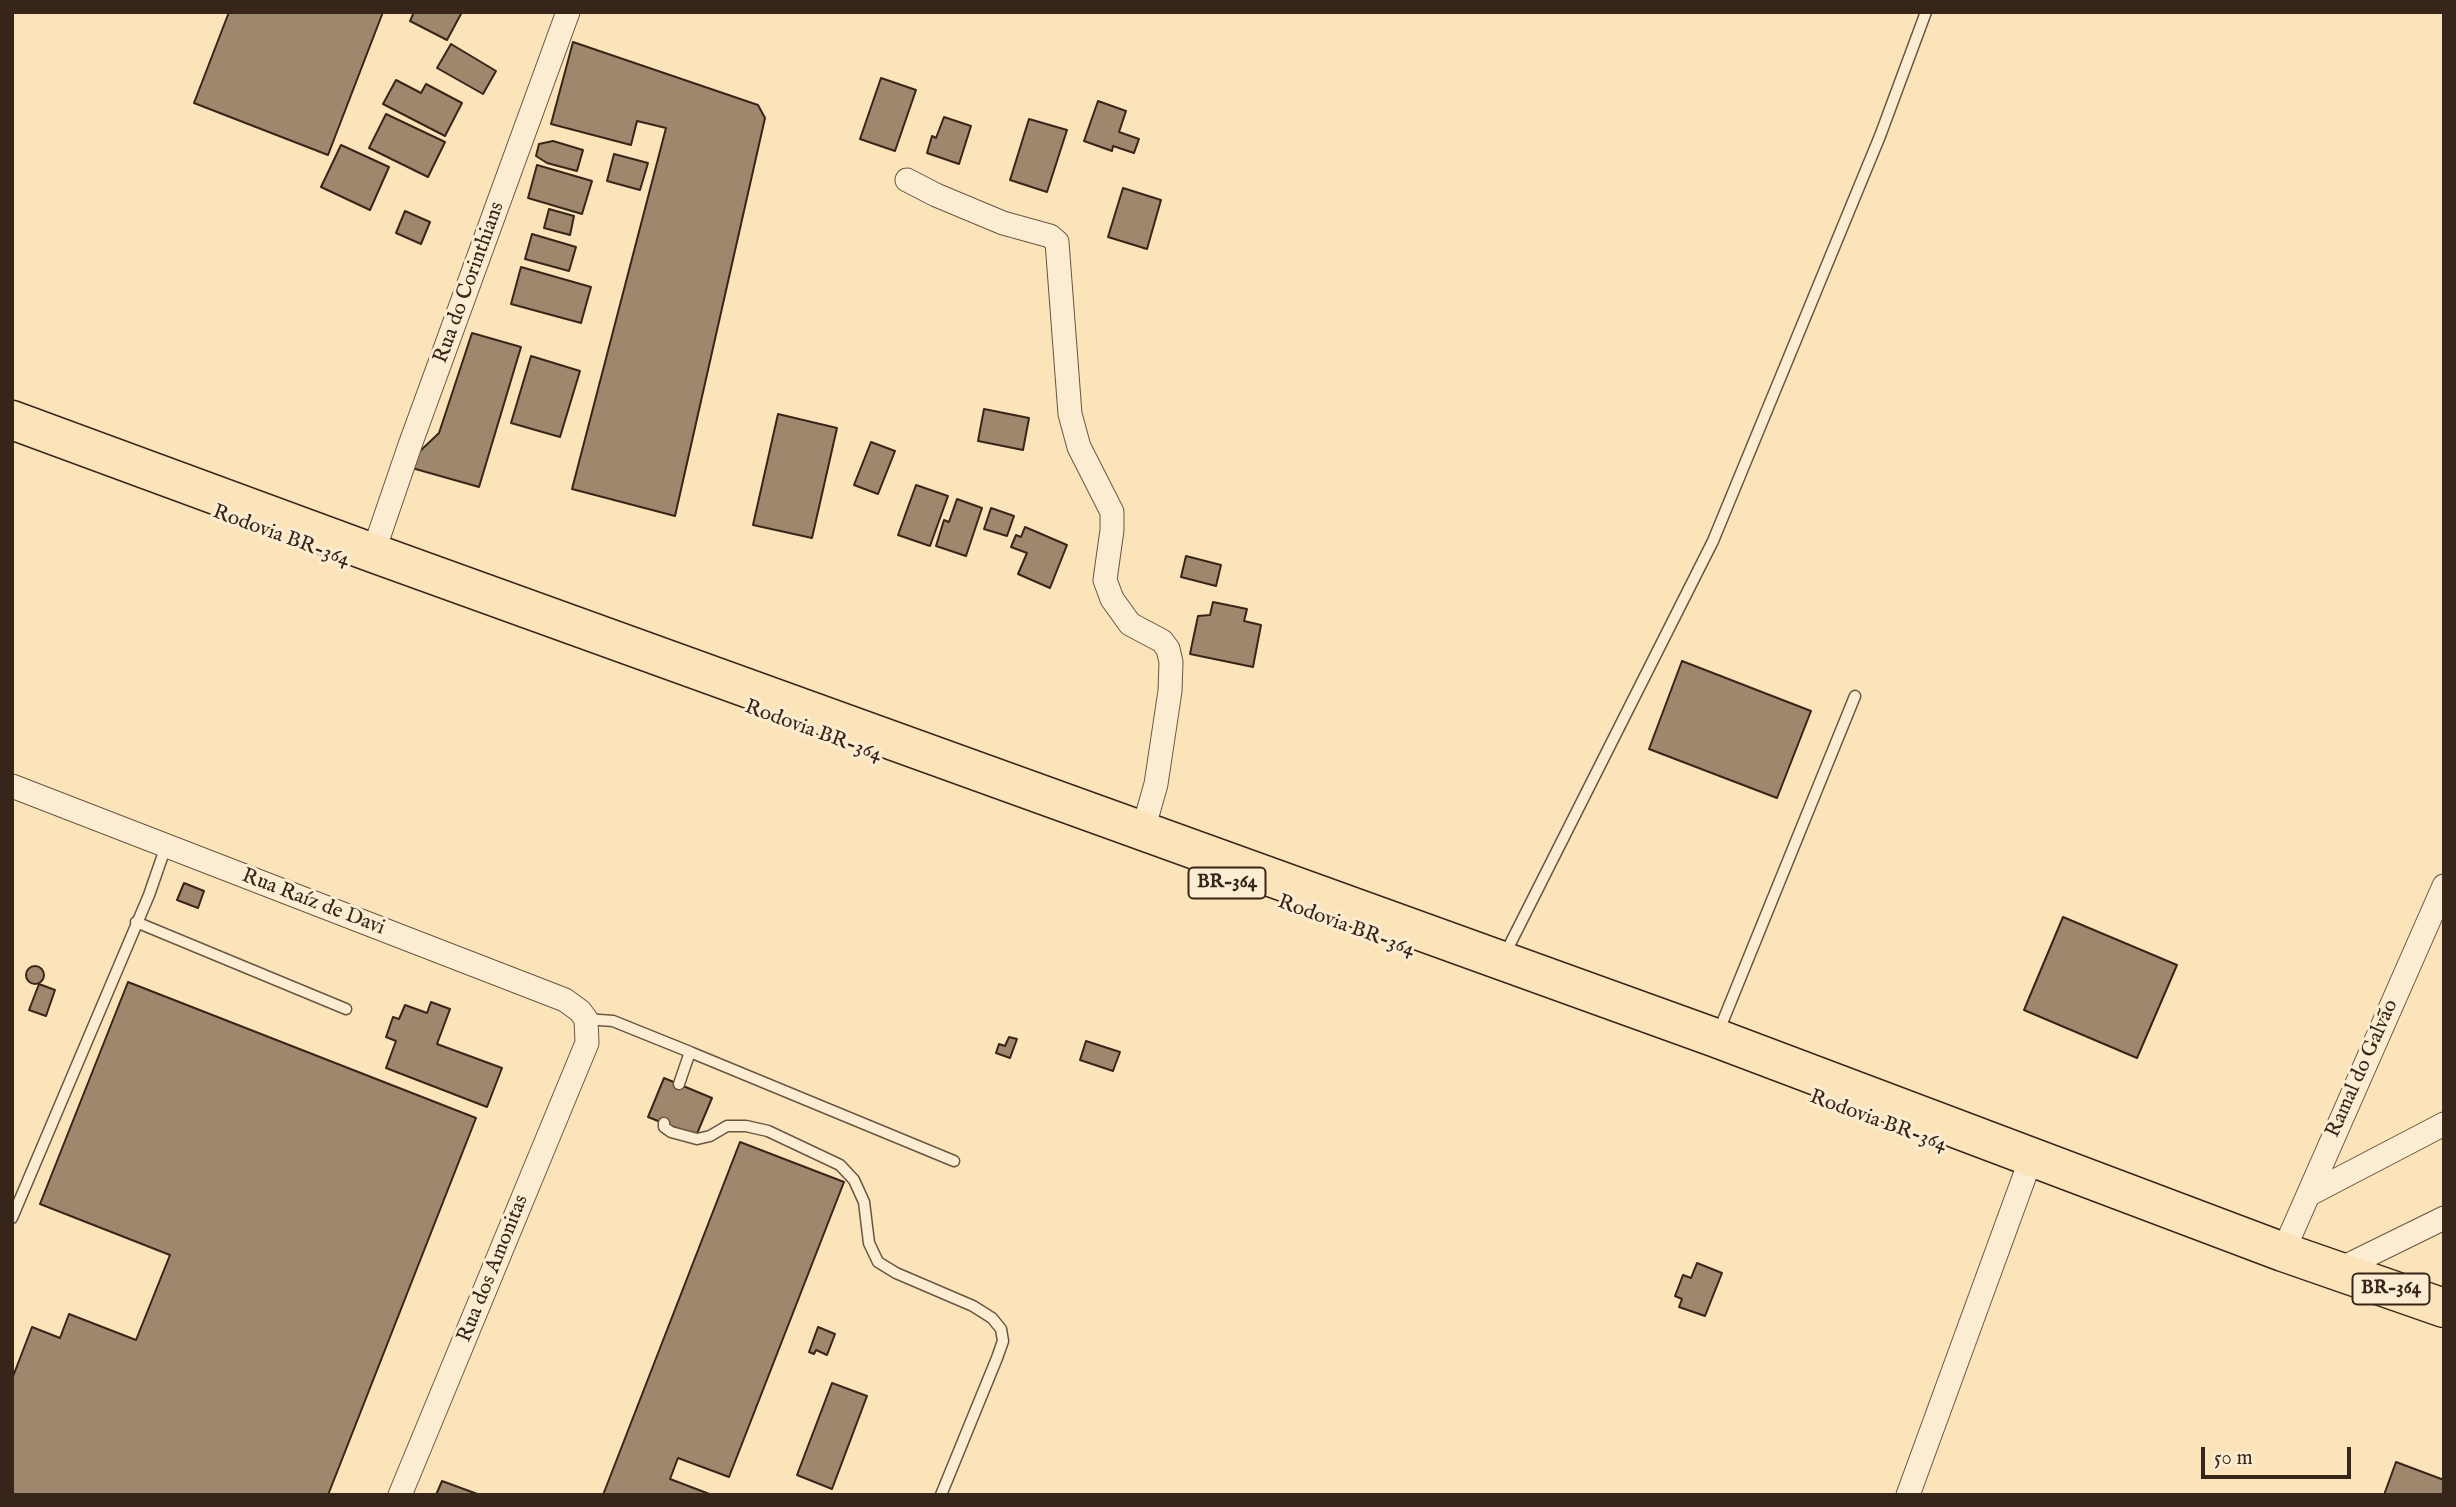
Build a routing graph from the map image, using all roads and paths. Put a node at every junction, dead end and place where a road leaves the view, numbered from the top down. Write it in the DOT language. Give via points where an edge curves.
graph roads {
  1 [pos="568,12"];
  2 [pos="1926,12"];
  3 [pos="907,180"];
  4 [pos="12,420"];
  5 [pos="12,439"];
  6 [pos="373,553"];
  7 [pos="1855,696"];
  8 [pos="12,786"];
  9 [pos="1143,830"];
  10 [pos="166,846"];
  11 [pos="2444,886"];
  12 [pos="136,922"];
  13 [pos="1501,961"];
  14 [pos="346,1009"];
  15 [pos="586,1019"];
  16 [pos="1716,1038"];
  17 [pos="690,1052"];
  18 [pos="679,1084"];
  19 [pos="664,1123"];
  20 [pos="2444,1124"];
  21 [pos="954,1161"];
  22 [pos="2025,1175"];
  23 [pos="2308,1195"];
  24 [pos="12,1218"];
  25 [pos="2444,1218"];
  26 [pos="2283,1252"];
  27 [pos="2338,1270"];
  28 [pos="2444,1308"];
  29 [pos="2444,1325"];
  30 [pos="400,1495"];
  31 [pos="941,1495"];
  32 [pos="1908,1495"];
  1 -- 6 [label="street, Rua do Corinthians"];
  2 -- 13 [label="lane" via="1880,136 1713,541"];
  3 -- 9 [label="street" via="1057,242 1070,414 1079,447 1112,512 1105,580 1130,624 1161,641 1171,662 1171,691 1156,784"];
  4 -- 6 [label="highway, BR-364"];
  5 -- 22 [label="highway, Rodovia BR-364 / BR-364"];
  6 -- 9 [label="highway, BR-364"];
  7 -- 16 [label="lane"];
  8 -- 10 [label="street, Rua Raíz de Davi"];
  9 -- 13 [label="highway, BR-364"];
  10 -- 12 [label="lane"];
  10 -- 15 [label="street, Rua Raíz de Davi" via="565,1000"];
  11 -- 23 [label="street, Ramal do Galvão"];
  12 -- 14 [label="lane"];
  12 -- 24 [label="lane"];
  13 -- 16 [label="highway, BR-364"];
  15 -- 17 [label="lane" via="613,1021"];
  15 -- 30 [label="street, Rua dos Amonitas" via="587,1044"];
  16 -- 26 [label="highway, BR-364"];
  17 -- 18 [label="lane"];
  17 -- 21 [label="lane"];
  19 -- 31 [label="lane" via="671,1132 698,1139 727,1126 768,1131 840,1165 854,1180 864,1202 869,1242 878,1262 973,1306 1001,1329 1003,1341 997,1358"];
  20 -- 23 [label="street"];
  22 -- 29 [label="highway, Rodovia BR-364 / BR-364"];
  22 -- 32 [label="street"];
  23 -- 26 [label="street, Ramal do Galvão"];
  25 -- 27 [label="street"];
  26 -- 27 [label="highway, BR-364"];
  27 -- 28 [label="highway, BR-364"];
}
